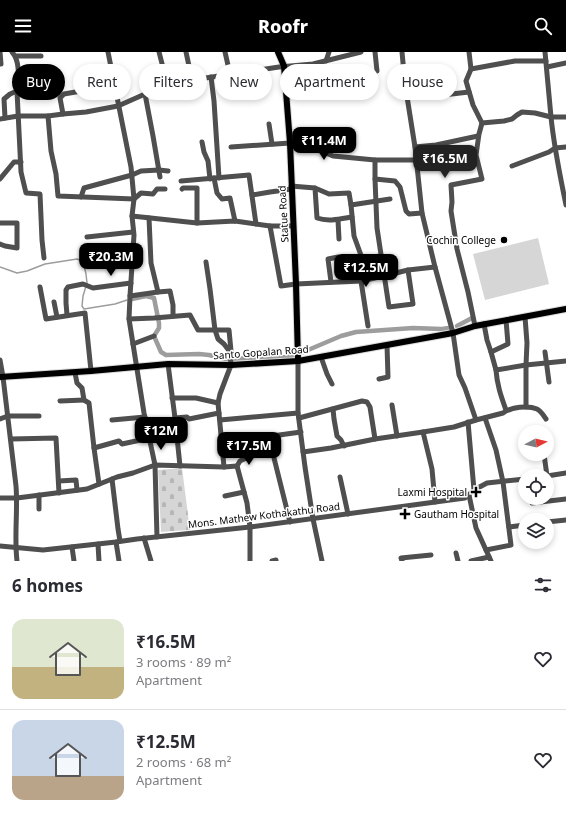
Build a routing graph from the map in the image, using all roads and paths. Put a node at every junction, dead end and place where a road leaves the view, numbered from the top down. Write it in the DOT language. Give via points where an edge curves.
graph roads {
  1 [pos="0,52"];
  2 [pos="108,52"];
  3 [pos="159,52"];
  4 [pos="186,52"];
  5 [pos="225,52"];
  6 [pos="278,52"];
  7 [pos="329,52"];
  8 [pos="361,52"];
  9 [pos="375,52"];
  10 [pos="402,52"];
  11 [pos="468,52"];
  12 [pos="545,52"];
  13 [pos="351,53"];
  14 [pos="14,54"];
  15 [pos="41,56"];
  16 [pos="326,61"];
  17 [pos="566,63"];
  18 [pos="0,64"];
  19 [pos="17,64"];
  20 [pos="162,64"];
  21 [pos="189,64"];
  22 [pos="228,64"];
  23 [pos="283,64"];
  24 [pos="313,64"];
  25 [pos="376,64"];
  26 [pos="403,64"];
  27 [pos="546,64"];
  28 [pos="471,69"];
  29 [pos="215,76"];
  30 [pos="211,77"];
  31 [pos="207,78"];
  32 [pos="73,92"];
  33 [pos="469,92"];
  34 [pos="12,93"];
  35 [pos="457,93"];
  36 [pos="139,97"];
  37 [pos="17,100"];
  38 [pos="146,100"];
  39 [pos="287,100"];
  40 [pos="408,100"];
  41 [pos="118,106"];
  42 [pos="63,114"];
  43 [pos="18,116"];
  44 [pos="48,116"];
  45 [pos="551,117"];
  46 [pos="566,117"];
  47 [pos="2,118"];
  48 [pos="482,123"];
  49 [pos="270,124"];
  50 [pos="478,136"];
  51 [pos="202,142"];
  52 [pos="290,143"];
  53 [pos="272,144"];
  54 [pos="231,147"];
  55 [pos="415,147"];
  56 [pos="566,147"];
  57 [pos="555,148"];
  58 [pos="375,160"];
  59 [pos="416,160"];
  60 [pos="20,162"];
  61 [pos="512,166"];
  62 [pos="159,170"];
  63 [pos="168,172"];
  64 [pos="132,175"];
  65 [pos="160,177"];
  66 [pos="214,178"];
  67 [pos="0,179"];
  68 [pos="375,179"];
  69 [pos="181,181"];
  70 [pos="291,188"];
  71 [pos="315,188"];
  72 [pos="165,189"];
  73 [pos="182,190"];
  74 [pos="252,195"];
  75 [pos="81,197"];
  76 [pos="134,199"];
  77 [pos="390,199"];
  78 [pos="376,202"];
  79 [pos="351,205"];
  80 [pos="566,205"];
  81 [pos="422,213"];
  82 [pos="132,216"];
  83 [pos="352,217"];
  84 [pos="149,218"];
  85 [pos="338,220"];
  86 [pos="235,221"];
  87 [pos="0,223"];
  88 [pos="197,223"];
  89 [pos="256,224"];
  90 [pos="270,226"];
  91 [pos="293,226"];
  92 [pos="133,232"];
  93 [pos="88,237"];
  94 [pos="339,239"];
  95 [pos="0,244"];
  96 [pos="381,256"];
  97 [pos="338,257"];
  98 [pos="44,258"];
  99 [pos="362,258"];
  100 [pos="206,262"];
  101 [pos="435,267"];
  102 [pos="408,270"];
  103 [pos="384,276"];
  104 [pos="361,281"];
  105 [pos="331,282"];
  106 [pos="131,284"];
  107 [pos="296,284"];
  108 [pos="40,287"];
  109 [pos="158,292"];
  110 [pos="130,296"];
  111 [pos="54,302"];
  112 [pos="566,309"];
  113 [pos="68,315"];
  114 [pos="173,316"];
  115 [pos="57,317"];
  116 [pos="525,317"];
  117 [pos="129,319"];
  118 [pos="506,320"];
  119 [pos="484,324"];
  120 [pos="368,326"];
  121 [pos="475,326"];
  122 [pos="215,330"];
  123 [pos="453,334"];
  124 [pos="154,336"];
  125 [pos="133,344"];
  126 [pos="387,345"];
  127 [pos="491,352"];
  128 [pos="545,352"];
  129 [pos="321,357"];
  130 [pos="231,359"];
  131 [pos="0,360"];
  132 [pos="298,361"];
  133 [pos="566,361"];
  134 [pos="546,363"];
  135 [pos="168,364"];
  136 [pos="526,364"];
  137 [pos="137,367"];
  138 [pos="496,370"];
  139 [pos="91,371"];
  140 [pos="75,372"];
  141 [pos="2,377"];
  142 [pos="379,379"];
  143 [pos="549,382"];
  144 [pos="332,384"];
  145 [pos="172,398"];
  146 [pos="60,400"];
  147 [pos="84,400"];
  148 [pos="218,403"];
  149 [pos="392,405"];
  150 [pos="526,407"];
  151 [pos="333,409"];
  152 [pos="506,410"];
  153 [pos="219,413"];
  154 [pos="299,415"];
  155 [pos="8,416"];
  156 [pos="39,416"];
  157 [pos="145,417"];
  158 [pos="175,418"];
  159 [pos="485,418"];
  160 [pos="0,419"];
  161 [pos="546,419"];
  162 [pos="112,420"];
  163 [pos="220,420"];
  164 [pos="476,420"];
  165 [pos="468,422"];
  166 [pos="301,432"];
  167 [pos="424,432"];
  168 [pos="397,436"];
  169 [pos="150,438"];
  170 [pos="11,439"];
  171 [pos="375,439"];
  172 [pos="271,446"];
  173 [pos="344,446"];
  174 [pos="94,448"];
  175 [pos="303,452"];
  176 [pos="155,465"];
  177 [pos="180,466"];
  178 [pos="237,466"];
  179 [pos="224,467"];
  180 [pos="566,473"];
  181 [pos="554,475"];
  182 [pos="340,477"];
  183 [pos="112,479"];
  184 [pos="518,480"];
  185 [pos="59,482"];
  186 [pos="503,482"];
  187 [pos="99,484"];
  188 [pos="77,490"];
  189 [pos="474,490"];
  190 [pos="244,492"];
  191 [pos="59,493"];
  192 [pos="39,495"];
  193 [pos="469,495"];
  194 [pos="225,496"];
  195 [pos="0,498"];
  196 [pos="17,498"];
  197 [pos="566,499"];
  198 [pos="554,500"];
  199 [pos="435,502"];
  200 [pos="39,509"];
  201 [pos="348,514"];
  202 [pos="312,518"];
  203 [pos="566,520"];
  204 [pos="554,521"];
  205 [pos="290,522"];
  206 [pos="518,526"];
  207 [pos="250,527"];
  208 [pos="508,527"];
  209 [pos="157,537"];
  210 [pos="144,538"];
  211 [pos="118,542"];
  212 [pos="98,544"];
  213 [pos="0,546"];
  214 [pos="72,547"];
  215 [pos="15,548"];
  216 [pos="486,550"];
  217 [pos="456,553"];
  218 [pos="431,555"];
  219 [pos="490,559"];
  220 [pos="17,561"];
  221 [pos="74,561"];
  222 [pos="99,561"];
  223 [pos="119,561"];
  224 [pos="151,561"];
  225 [pos="250,561"];
  226 [pos="322,561"];
  227 [pos="402,561"];
  228 [pos="458,561"];
  229 [pos="471,561"];
  1 -- 18 [label="street"];
  2 -- 41 [label="street"];
  3 -- 20 [label="street"];
  4 -- 21 [label="street"];
  5 -- 22 [label="street"];
  6 -- 23 [label="main road, Statue Road"];
  7 -- 16 [label="street"];
  8 -- 13 [label="street"];
  9 -- 25 [label="street"];
  10 -- 26 [label="street"];
  11 -- 28 [label="street"];
  12 -- 27 [label="street"];
  13 -- 16 [label="street"];
  14 -- 15 [label="street"];
  14 -- 19 [label="street"];
  16 -- 24 [label="street"];
  17 -- 27 [label="street"];
  27 -- 28 [label="street" via="515,61"];
  27 -- 45 [label="street"];
  28 -- 33 [label="street" via="466,81"];
  29 -- 30 [label="street"];
  30 -- 31 [label="street"];
  30 -- 66 [label="street" via="214,101"];
  32 -- 42 [label="street" via="64,94 60,98"];
  33 -- 35 [label="street"];
  33 -- 48 [label="street"];
  34 -- 47 [label="street" via="4,99"];
  36 -- 41 [label="street"];
  37 -- 43 [label="street"];
  38 -- 62 [label="street"];
  39 -- 52 [label="main road, Statue Road"];
  40 -- 55 [label="street"];
  41 -- 42 [label="street"];
  41 -- 64 [label="street"];
  42 -- 44 [label="street"];
  43 -- 44 [label="street"];
  43 -- 47 [label="street"];
  43 -- 60 [label="street"];
  44 -- 75 [label="street" via="58,196"];
  45 -- 46 [label="street"];
  45 -- 48 [label="street" via="522,112 512,119"];
  45 -- 57 [label="street"];
  48 -- 50 [label="street"];
  49 -- 53 [label="street"];
  50 -- 55 [label="street" via="436,146"];
  50 -- 121 [label="street" via="476,155 482,179 451,185 451,211 457,249"];
  51 -- 66 [label="street"];
  52 -- 53 [label="street"];
  52 -- 58 [label="street" via="312,147 334,156"];
  52 -- 70 [label="main road, Statue Road"];
  53 -- 54 [label="street"];
  55 -- 59 [label="street"];
  56 -- 57 [label="street"];
  57 -- 61 [label="street"];
  57 -- 80 [label="street"];
  58 -- 59 [label="street"];
  58 -- 68 [label="street"];
  59 -- 81 [label="street"];
  60 -- 67 [label="street" via="14,162"];
  60 -- 98 [label="street" via="26,193 40,194"];
  62 -- 63 [label="street"];
  62 -- 64 [label="street" via="141,171"];
  62 -- 65 [label="street"];
  64 -- 75 [label="street" via="84,188"];
  64 -- 76 [label="street"];
  66 -- 69 [label="street"];
  66 -- 74 [label="street" via="249,175"];
  66 -- 86 [label="street" via="217,193 222,199 230,198"];
  68 -- 78 [label="street"];
  68 -- 81 [label="street" via="395,181 400,187 406,211 409,214"];
  70 -- 71 [label="street"];
  70 -- 74 [label="street"];
  70 -- 91 [label="main road, Statue Road"];
  71 -- 79 [label="street" via="329,194 349,193"];
  71 -- 85 [label="street" via="317,218"];
  72 -- 76 [label="street" via="157,189 153,194 141,193"];
  73 -- 88 [label="street" via="197,188"];
  74 -- 89 [label="street"];
  75 -- 76 [label="street"];
  76 -- 82 [label="street"];
  77 -- 78 [label="street"];
  78 -- 79 [label="street"];
  78 -- 96 [label="street"];
  79 -- 83 [label="street"];
  81 -- 101 [label="street"];
  82 -- 84 [label="street"];
  82 -- 92 [label="street"];
  83 -- 85 [label="street"];
  83 -- 99 [label="street" via="354,236"];
  84 -- 88 [label="street"];
  84 -- 109 [label="street" via="152,263"];
  85 -- 94 [label="street"];
  86 -- 88 [label="street"];
  86 -- 89 [label="street"];
  87 -- 95 [label="street" via="17,223 17,248"];
  89 -- 90 [label="street"];
  90 -- 91 [label="street"];
  90 -- 107 [label="street" via="281,286"];
  91 -- 107 [label="main road, Statue Road"];
  92 -- 93 [label="street"];
  92 -- 106 [label="street"];
  96 -- 99 [label="street"];
  96 -- 103 [label="street"];
  97 -- 105 [label="street" via="328,259"];
  99 -- 104 [label="street"];
  100 -- 122 [label="street"];
  101 -- 102 [label="street"];
  101 -- 123 [label="street"];
  102 -- 103 [label="street"];
  102 -- 103 [label="street" via="413,304 389,307"];
  103 -- 104 [label="street"];
  104 -- 105 [label="street"];
  104 -- 120 [label="street"];
  105 -- 107 [label="street"];
  106 -- 110 [label="street"];
  106 -- 113 [label="street" via="93,288 83,284 68,287"];
  107 -- 132 [label="main road, Statue Road"];
  108 -- 115 [label="street" via="46,319"];
  109 -- 110 [label="street"];
  109 -- 114 [label="street" via="170,292"];
  110 -- 117 [label="street"];
  111 -- 115 [label="street"];
  112 -- 116 [label="main road, Santo Gopalan Road"];
  113 -- 115 [label="street"];
  113 -- 139 [label="street" via="85,313"];
  114 -- 117 [label="street"];
  114 -- 122 [label="street" via="190,315 198,330"];
  116 -- 118 [label="main road, Santo Gopalan Road"];
  116 -- 136 [label="street"];
  117 -- 125 [label="street"];
  118 -- 119 [label="main road, Santo Gopalan Road"];
  118 -- 127 [label="street" via="508,344"];
  119 -- 121 [label="main road, Santo Gopalan Road"];
  119 -- 127 [label="street"];
  121 -- 123 [label="main road, Santo Gopalan Road"];
  122 -- 130 [label="street" via="218,339 230,352"];
  122 -- 130 [label="street" via="229,330"];
  123 -- 126 [label="main road, Santo Gopalan Road"];
  123 -- 164 [label="street" via="459,376"];
  124 -- 125 [label="street"];
  125 -- 137 [label="street"];
  126 -- 129 [label="main road, Santo Gopalan Road"];
  126 -- 142 [label="street" via="388,377"];
  127 -- 138 [label="street"];
  128 -- 134 [label="street"];
  129 -- 132 [label="main road, Santo Gopalan Road"];
  129 -- 144 [label="street"];
  130 -- 132 [label="main road, Santo Gopalan Road"];
  130 -- 135 [label="main road, Santo Gopalan Road"];
  130 -- 148 [label="street"];
  131 -- 141 [label="street"];
  132 -- 154 [label="street"];
  133 -- 134 [label="street"];
  134 -- 136 [label="street"];
  134 -- 143 [label="street"];
  135 -- 137 [label="main road, Santo Gopalan Road"];
  135 -- 145 [label="street"];
  136 -- 138 [label="street"];
  136 -- 150 [label="street"];
  137 -- 139 [label="main road, Santo Gopalan Road"];
  137 -- 157 [label="street"];
  138 -- 152 [label="street" via="499,391"];
  139 -- 140 [label="main road, Santo Gopalan Road"];
  140 -- 141 [label="main road, Santo Gopalan Road"];
  140 -- 147 [label="street"];
  141 -- 155 [label="street"];
  145 -- 148 [label="street" via="196,398"];
  145 -- 158 [label="street"];
  146 -- 147 [label="street"];
  147 -- 174 [label="street" via="89,403"];
  148 -- 153 [label="street"];
  149 -- 168 [label="street"];
  150 -- 152 [label="street"];
  150 -- 161 [label="street" via="538,409"];
  151 -- 154 [label="street"];
  151 -- 171 [label="street" via="367,402"];
  151 -- 173 [label="street" via="337,436"];
  152 -- 159 [label="street"];
  153 -- 158 [label="street" via="189,419"];
  153 -- 163 [label="street"];
  154 -- 163 [label="street"];
  154 -- 166 [label="street"];
  155 -- 156 [label="street"];
  155 -- 160 [label="street"];
  155 -- 170 [label="street"];
  157 -- 162 [label="street"];
  157 -- 169 [label="street"];
  158 -- 177 [label="street"];
  159 -- 164 [label="street"];
  159 -- 186 [label="street"];
  163 -- 179 [label="street"];
  164 -- 165 [label="street"];
  165 -- 167 [label="street"];
  165 -- 189 [label="street"];
  166 -- 172 [label="street" via="272,436"];
  166 -- 175 [label="street"];
  167 -- 168 [label="street"];
  167 -- 199 [label="street" via="432,469"];
  168 -- 171 [label="street"];
  169 -- 174 [label="street" via="122,444 119,441 113,442"];
  169 -- 176 [label="street"];
  170 -- 185 [label="street" via="56,438"];
  170 -- 196 [label="street"];
  171 -- 173 [label="street"];
  172 -- 178 [label="street" via="240,461"];
  172 -- 205 [label="street"];
  173 -- 175 [label="street"];
  174 -- 187 [label="street"];
  175 -- 202 [label="street"];
  176 -- 177 [label="street"];
  176 -- 183 [label="street"];
  176 -- 209 [label="street"];
  177 -- 179 [label="street"];
  178 -- 179 [label="street"];
  178 -- 190 [label="street"];
  180 -- 181 [label="street"];
  182 -- 201 [label="street"];
  183 -- 187 [label="street"];
  183 -- 211 [label="street"];
  184 -- 186 [label="street"];
  185 -- 188 [label="street" via="76,480"];
  185 -- 191 [label="street"];
  186 -- 189 [label="street" via="487,483"];
  186 -- 208 [label="street"];
  187 -- 188 [label="street"];
  188 -- 191 [label="street"];
  189 -- 193 [label="street"];
  190 -- 194 [label="street"];
  190 -- 207 [label="street"];
  191 -- 192 [label="street"];
  192 -- 196 [label="street"];
  192 -- 200 [label="street"];
  193 -- 199 [label="street, Mons. Mathew Kothakathu Road" via="465,498"];
  193 -- 216 [label="street" via="476,528"];
  195 -- 196 [label="street"];
  196 -- 215 [label="street"];
  197 -- 198 [label="street"];
  199 -- 201 [label="street, Mons. Mathew Kothakathu Road"];
  201 -- 202 [label="street, Mons. Mathew Kothakathu Road"];
  202 -- 205 [label="street, Mons. Mathew Kothakathu Road"];
  202 -- 226 [label="street"];
  203 -- 204 [label="street"];
  205 -- 207 [label="street, Mons. Mathew Kothakathu Road"];
  206 -- 208 [label="street"];
  207 -- 209 [label="street, Mons. Mathew Kothakathu Road"];
  207 -- 225 [label="street"];
  208 -- 216 [label="street" via="511,545"];
  209 -- 210 [label="street, Mons. Mathew Kothakathu Road"];
  210 -- 211 [label="street, Mons. Mathew Kothakathu Road"];
  210 -- 224 [label="street"];
  211 -- 212 [label="street, Mons. Mathew Kothakathu Road"];
  211 -- 223 [label="street"];
  212 -- 214 [label="street, Mons. Mathew Kothakathu Road"];
  212 -- 222 [label="street"];
  213 -- 215 [label="street, Mons. Mathew Kothakathu Road"];
  214 -- 215 [label="street, Mons. Mathew Kothakathu Road" via="43,550"];
  214 -- 221 [label="street"];
  215 -- 220 [label="street"];
  216 -- 219 [label="street"];
  217 -- 228 [label="street"];
  218 -- 227 [label="street" via="401,558"];
  219 -- 229 [label="street"];
}
